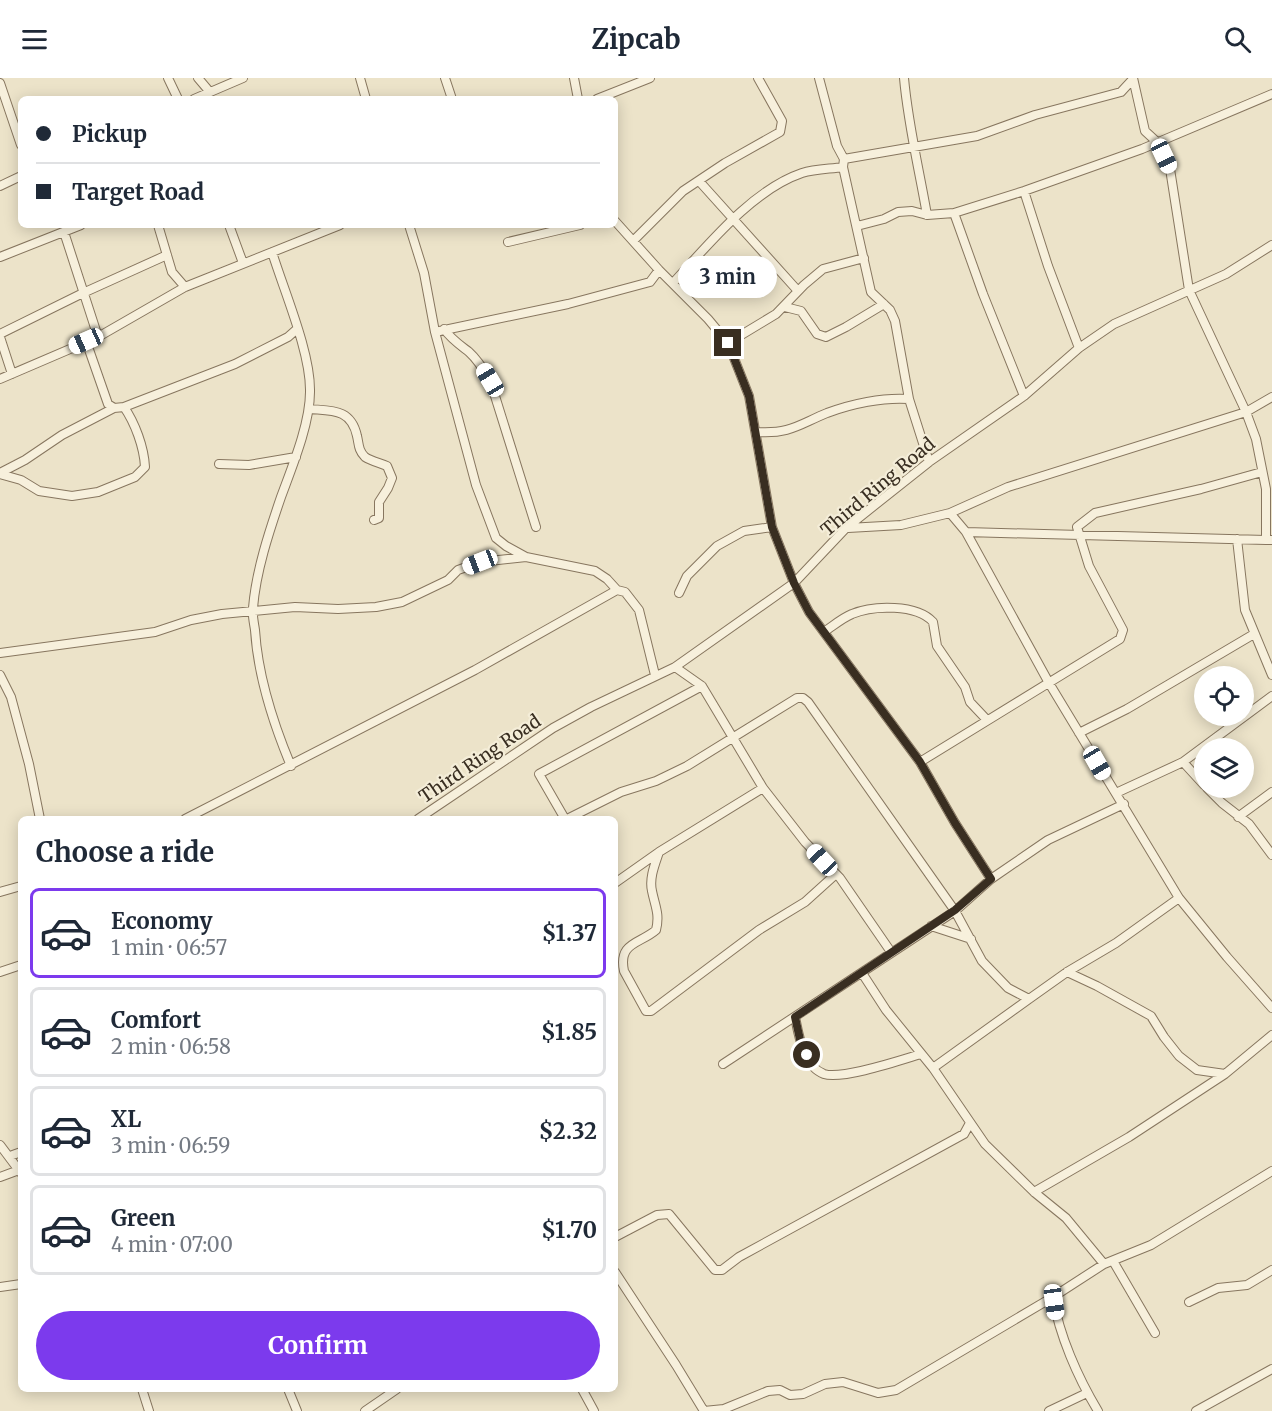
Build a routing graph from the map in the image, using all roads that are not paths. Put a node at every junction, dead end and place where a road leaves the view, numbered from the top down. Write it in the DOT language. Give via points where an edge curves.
graph roads {
  1 [pos="168,78"];
  2 [pos="198,78"];
  3 [pos="243,78"];
  4 [pos="360,78"];
  5 [pos="445,78"];
  6 [pos="574,78"];
  7 [pos="650,78"];
  8 [pos="758,78"];
  9 [pos="819,78"];
  10 [pos="904,78"];
  11 [pos="1133,78"];
  12 [pos="0,83"];
  13 [pos="209,91"];
  14 [pos="1121,92"];
  15 [pos="1272,94"];
  16 [pos="177,96"];
  17 [pos="200,96"];
  18 [pos="365,96"];
  19 [pos="451,96"];
  20 [pos="577,96"];
  21 [pos="605,96"];
  22 [pos="1136,97"];
  23 [pos="1145,131"];
  24 [pos="18,136"];
  25 [pos="1158,143"];
  26 [pos="916,147"];
  27 [pos="1142,149"];
  28 [pos="844,163"];
  29 [pos="18,177"];
  30 [pos="699,181"];
  31 [pos="0,186"];
  32 [pos="1024,191"];
  33 [pos="954,213"];
  34 [pos="927,214"];
  35 [pos="733,218"];
  36 [pos="618,224"];
  37 [pos="857,226"];
  38 [pos="74,228"];
  39 [pos="159,228"];
  40 [pos="230,228"];
  41 [pos="332,228"];
  42 [pos="411,228"];
  43 [pos="567,228"];
  44 [pos="64,232"];
  45 [pos="633,241"];
  46 [pos="508,242"];
  47 [pos="1272,245"];
  48 [pos="272,252"];
  49 [pos="167,255"];
  50 [pos="0,257"];
  51 [pos="864,258"];
  52 [pos="243,263"];
  53 [pos="659,270"];
  54 [pos="673,283"];
  55 [pos="185,287"];
  56 [pos="1189,290"];
  57 [pos="798,291"];
  58 [pos="83,293"];
  59 [pos="884,304"];
  60 [pos="784,307"];
  61 [pos="297,329"];
  62 [pos="444,329"];
  63 [pos="435,332"];
  64 [pos="0,336"];
  65 [pos="98,337"];
  66 [pos="86,341"];
  67 [pos="728,343"];
  68 [pos="1079,348"];
  69 [pos="12,374"];
  70 [pos="0,379"];
  71 [pos="1024,396"];
  72 [pos="1272,397"];
  73 [pos="909,399"];
  74 [pos="124,407"];
  75 [pos="114,408"];
  76 [pos="309,409"];
  77 [pos="1246,412"];
  78 [pos="757,432"];
  79 [pos="296,457"];
  80 [pos="929,462"];
  81 [pos="219,464"];
  82 [pos="1262,472"];
  83 [pos="0,474"];
  84 [pos="950,513"];
  85 [pos="374,520"];
  86 [pos="536,527"];
  87 [pos="772,527"];
  88 [pos="846,528"];
  89 [pos="966,532"];
  90 [pos="1078,535"];
  91 [pos="1237,539"];
  92 [pos="1269,540"];
  93 [pos="526,557"];
  94 [pos="794,583"];
  95 [pos="616,590"];
  96 [pos="679,593"];
  97 [pos="253,610"];
  98 [pos="824,632"];
  99 [pos="1254,634"];
  100 [pos="0,653"];
  101 [pos="675,667"];
  102 [pos="0,675"];
  103 [pos="655,675"];
  104 [pos="1272,675"];
  105 [pos="1049,683"];
  106 [pos="702,686"];
  107 [pos="1272,696"];
  108 [pos="987,720"];
  109 [pos="1079,733"];
  110 [pos="733,737"];
  111 [pos="920,762"];
  112 [pos="1183,762"];
  113 [pos="291,766"];
  114 [pos="1194,773"];
  115 [pos="763,788"];
  116 [pos="1272,792"];
  117 [pos="1116,793"];
  118 [pos="1218,798"];
  119 [pos="1124,804"];
  120 [pos="39,816"];
  121 [pos="191,816"];
  122 [pos="422,816"];
  123 [pos="564,816"];
  124 [pos="572,816"];
  125 [pos="1238,817"];
  126 [pos="658,852"];
  127 [pos="1272,855"];
  128 [pos="836,874"];
  129 [pos="991,879"];
  130 [pos="618,881"];
  131 [pos="18,887"];
  132 [pos="0,892"];
  133 [pos="1179,898"];
  134 [pos="955,910"];
  135 [pos="931,926"];
  136 [pos="971,939"];
  137 [pos="891,952"];
  138 [pos="619,963"];
  139 [pos="18,966"];
  140 [pos="0,972"];
  141 [pos="1068,972"];
  142 [pos="862,973"];
  143 [pos="1029,999"];
  144 [pos="1272,1008"];
  145 [pos="795,1017"];
  146 [pos="1272,1035"];
  147 [pos="921,1054"];
  148 [pos="723,1064"];
  149 [pos="933,1068"];
  150 [pos="1225,1074"];
  151 [pos="970,1123"];
  152 [pos="0,1145"];
  153 [pos="18,1153"];
  154 [pos="10,1156"];
  155 [pos="18,1169"];
  156 [pos="18,1172"];
  157 [pos="1272,1172"];
  158 [pos="0,1177"];
  159 [pos="1034,1192"];
  160 [pos="618,1235"];
  161 [pos="1108,1262"];
  162 [pos="1272,1270"];
  163 [pos="618,1277"];
  164 [pos="18,1284"];
  165 [pos="0,1287"];
  166 [pos="1053,1297"];
  167 [pos="1189,1302"];
  168 [pos="1155,1333"];
  169 [pos="1272,1369"];
  170 [pos="143,1392"];
  171 [pos="289,1392"];
  172 [pos="393,1392"];
  173 [pos="584,1392"];
  174 [pos="1087,1393"];
  175 [pos="149,1411"];
  176 [pos="297,1411"];
  177 [pos="365,1411"];
  178 [pos="594,1411"];
  179 [pos="704,1411"];
  180 [pos="1048,1411"];
  181 [pos="1098,1411"];
  182 [pos="1197,1411"];
  1 -- 16 [label="street"];
  2 -- 13 [label="street"];
  3 -- 13 [label="street"];
  4 -- 18 [label="street"];
  5 -- 19 [label="street"];
  6 -- 20 [label="street"];
  7 -- 21 [label="street"];
  8 -- 30 [label="street" via="782,121 780,132"];
  9 -- 28 [label="street"];
  10 -- 26 [label="street"];
  11 -- 14 [label="street"];
  11 -- 22 [label="street"];
  12 -- 24 [label="street"];
  13 -- 17 [label="street"];
  14 -- 22 [label="street"];
  14 -- 26 [label="street" via="1035,115 978,136"];
  15 -- 25 [label="street"];
  22 -- 23 [label="street"];
  23 -- 25 [label="street"];
  23 -- 27 [label="street"];
  25 -- 27 [label="street"];
  25 -- 56 [label="street" via="1173,180"];
  26 -- 28 [label="street"];
  26 -- 34 [label="street"];
  27 -- 32 [label="street"];
  28 -- 35 [label="street" via="803,172 780,183"];
  28 -- 37 [label="street"];
  29 -- 31 [label="street"];
  30 -- 35 [label="street"];
  30 -- 45 [label="street" via="666,206"];
  32 -- 33 [label="street"];
  32 -- 68 [label="street"];
  33 -- 34 [label="street"];
  33 -- 71 [label="street"];
  34 -- 37 [label="street" via="898,212"];
  35 -- 54 [label="street"];
  35 -- 57 [label="street"];
  36 -- 45 [label="street"];
  37 -- 51 [label="street"];
  38 -- 44 [label="street"];
  39 -- 49 [label="street"];
  40 -- 52 [label="street"];
  41 -- 48 [label="street"];
  42 -- 63 [label="street"];
  43 -- 46 [label="street"];
  44 -- 50 [label="street"];
  44 -- 58 [label="street"];
  45 -- 53 [label="street"];
  47 -- 56 [label="street, Third Ring Road" via="1226,274"];
  48 -- 52 [label="street"];
  48 -- 61 [label="street"];
  49 -- 55 [label="street" via="172,273"];
  49 -- 58 [label="street"];
  51 -- 57 [label="street" via="823,269"];
  51 -- 59 [label="street" via="871,292"];
  52 -- 55 [label="street"];
  53 -- 54 [label="street"];
  53 -- 62 [label="street" via="650,282 568,304"];
  54 -- 67 [label="street"];
  55 -- 65 [label="street"];
  56 -- 68 [label="street, Third Ring Road" via="1114,324"];
  56 -- 77 [label="street"];
  57 -- 60 [label="street"];
  58 -- 64 [label="street"];
  58 -- 65 [label="street"];
  59 -- 60 [label="street" via="826,337 817,334 801,311"];
  59 -- 73 [label="street" via="894,321"];
  60 -- 67 [label="street"];
  61 -- 74 [label="street" via="288,338 235,364"];
  61 -- 76 [label="street" via="309,370"];
  62 -- 63 [label="street"];
  62 -- 86 [label="street" via="490,380"];
  63 -- 93 [label="street" via="485,514 496,538"];
  64 -- 69 [label="street"];
  65 -- 66 [label="street"];
  66 -- 69 [label="street"];
  66 -- 75 [label="street" via="108,404"];
  67 -- 78 [label="street" via="749,396"];
  68 -- 71 [label="street, Third Ring Road"];
  69 -- 70 [label="street"];
  71 -- 80 [label="street, Third Ring Road"];
  72 -- 77 [label="street"];
  73 -- 78 [label="street" via="876,401 828,413 778,433"];
  73 -- 80 [label="street"];
  74 -- 75 [label="street"];
  74 -- 83 [label="street" via="145,456 145,467 135,477 98,492 72,496 39,491"];
  75 -- 83 [label="street"];
  76 -- 79 [label="street"];
  76 -- 85 [label="street" via="341,413 350,420 358,448 366,458 387,466 392,478 379,502 379,518"];
  77 -- 82 [label="street"];
  77 -- 84 [label="street" via="1008,487"];
  78 -- 87 [label="street"];
  79 -- 81 [label="street" via="249,465"];
  79 -- 97 [label="street" via="271,528"];
  80 -- 88 [label="street, Third Ring Road"];
  82 -- 90 [label="street" via="1095,513 1077,527"];
  82 -- 92 [label="street"];
  84 -- 88 [label="street" via="901,525"];
  84 -- 89 [label="street"];
  87 -- 94 [label="street"];
  87 -- 96 [label="street" via="744,531 717,546 687,576"];
  88 -- 94 [label="street, Third Ring Road"];
  89 -- 90 [label="street"];
  89 -- 105 [label="street"];
  90 -- 91 [label="street"];
  90 -- 105 [label="street" via="1123,635"];
  91 -- 92 [label="street"];
  91 -- 99 [label="street" via="1245,610"];
  93 -- 95 [label="street" via="595,571"];
  93 -- 97 [label="street" via="480,562 402,602 376,607"];
  94 -- 98 [label="street"];
  94 -- 101 [label="street, Third Ring Road"];
  95 -- 103 [label="street" via="625,592 639,610"];
  95 -- 113 [label="street" via="476,670"];
  97 -- 100 [label="street" via="191,620 155,632"];
  97 -- 113 [label="street" via="261,680"];
  98 -- 108 [label="street" via="864,609 906,609 923,615 933,622 937,646 965,687 970,702"];
  98 -- 111 [label="street"];
  99 -- 104 [label="street"];
  99 -- 109 [label="street"];
  101 -- 103 [label="street, Third Ring Road"];
  101 -- 106 [label="street"];
  102 -- 120 [label="street" via="11,697"];
  103 -- 122 [label="street, Third Ring Road" via="553,728"];
  105 -- 108 [label="street"];
  105 -- 109 [label="street"];
  106 -- 110 [label="street"];
  106 -- 123 [label="street" via="539,774"];
  107 -- 112 [label="street"];
  108 -- 111 [label="street"];
  109 -- 117 [label="street"];
  110 -- 115 [label="street"];
  110 -- 124 [label="street" via="687,766"];
  110 -- 134 [label="street" via="803,698"];
  111 -- 129 [label="street"];
  112 -- 114 [label="street"];
  112 -- 117 [label="street"];
  113 -- 121 [label="street"];
  115 -- 126 [label="street"];
  115 -- 128 [label="street"];
  116 -- 125 [label="street"];
  117 -- 119 [label="street"];
  118 -- 125 [label="street"];
  119 -- 129 [label="street" via="1048,840"];
  119 -- 133 [label="street"];
  125 -- 127 [label="street"];
  126 -- 130 [label="street"];
  126 -- 138 [label="street" via="651,874 651,889 659,913 656,930 629,946"];
  128 -- 137 [label="street"];
  128 -- 138 [label="street" via="805,903 759,930 651,1011 646,1011"];
  129 -- 134 [label="street"];
  131 -- 132 [label="street"];
  133 -- 141 [label="street"];
  133 -- 144 [label="street"];
  134 -- 135 [label="street"];
  134 -- 136 [label="street"];
  135 -- 136 [label="street"];
  135 -- 137 [label="street"];
  136 -- 143 [label="street" via="977,954 999,980"];
  137 -- 142 [label="street"];
  139 -- 140 [label="street"];
  141 -- 143 [label="street"];
  141 -- 150 [label="street" via="1151,1016 1179,1056 1197,1070"];
  142 -- 145 [label="street"];
  142 -- 147 [label="street"];
  143 -- 149 [label="street"];
  145 -- 147 [label="street" via="801,1044 813,1066 824,1074 867,1069"];
  145 -- 148 [label="street"];
  146 -- 150 [label="street"];
  147 -- 149 [label="street"];
  149 -- 151 [label="street"];
  150 -- 159 [label="street" via="1129,1137"];
  151 -- 159 [label="street" via="985,1144"];
  151 -- 160 [label="street" via="964,1134 718,1271 669,1214 657,1215"];
  152 -- 154 [label="street"];
  153 -- 154 [label="street"];
  154 -- 155 [label="street"];
  156 -- 158 [label="street"];
  157 -- 161 [label="street" via="1151,1245"];
  159 -- 161 [label="street" via="1066,1218"];
  161 -- 166 [label="street"];
  161 -- 168 [label="street"];
  162 -- 167 [label="street" via="1247,1285 1218,1288"];
  163 -- 179 [label="street"];
  164 -- 165 [label="street"];
  166 -- 174 [label="street" via="1056,1317"];
  166 -- 179 [label="street" via="896,1390 878,1393 843,1382 825,1384 803,1394 768,1391 724,1409"];
  169 -- 182 [label="street"];
  170 -- 175 [label="street"];
  171 -- 176 [label="street"];
  172 -- 177 [label="street"];
  173 -- 178 [label="street"];
  174 -- 180 [label="street"];
  174 -- 181 [label="street"];
}
